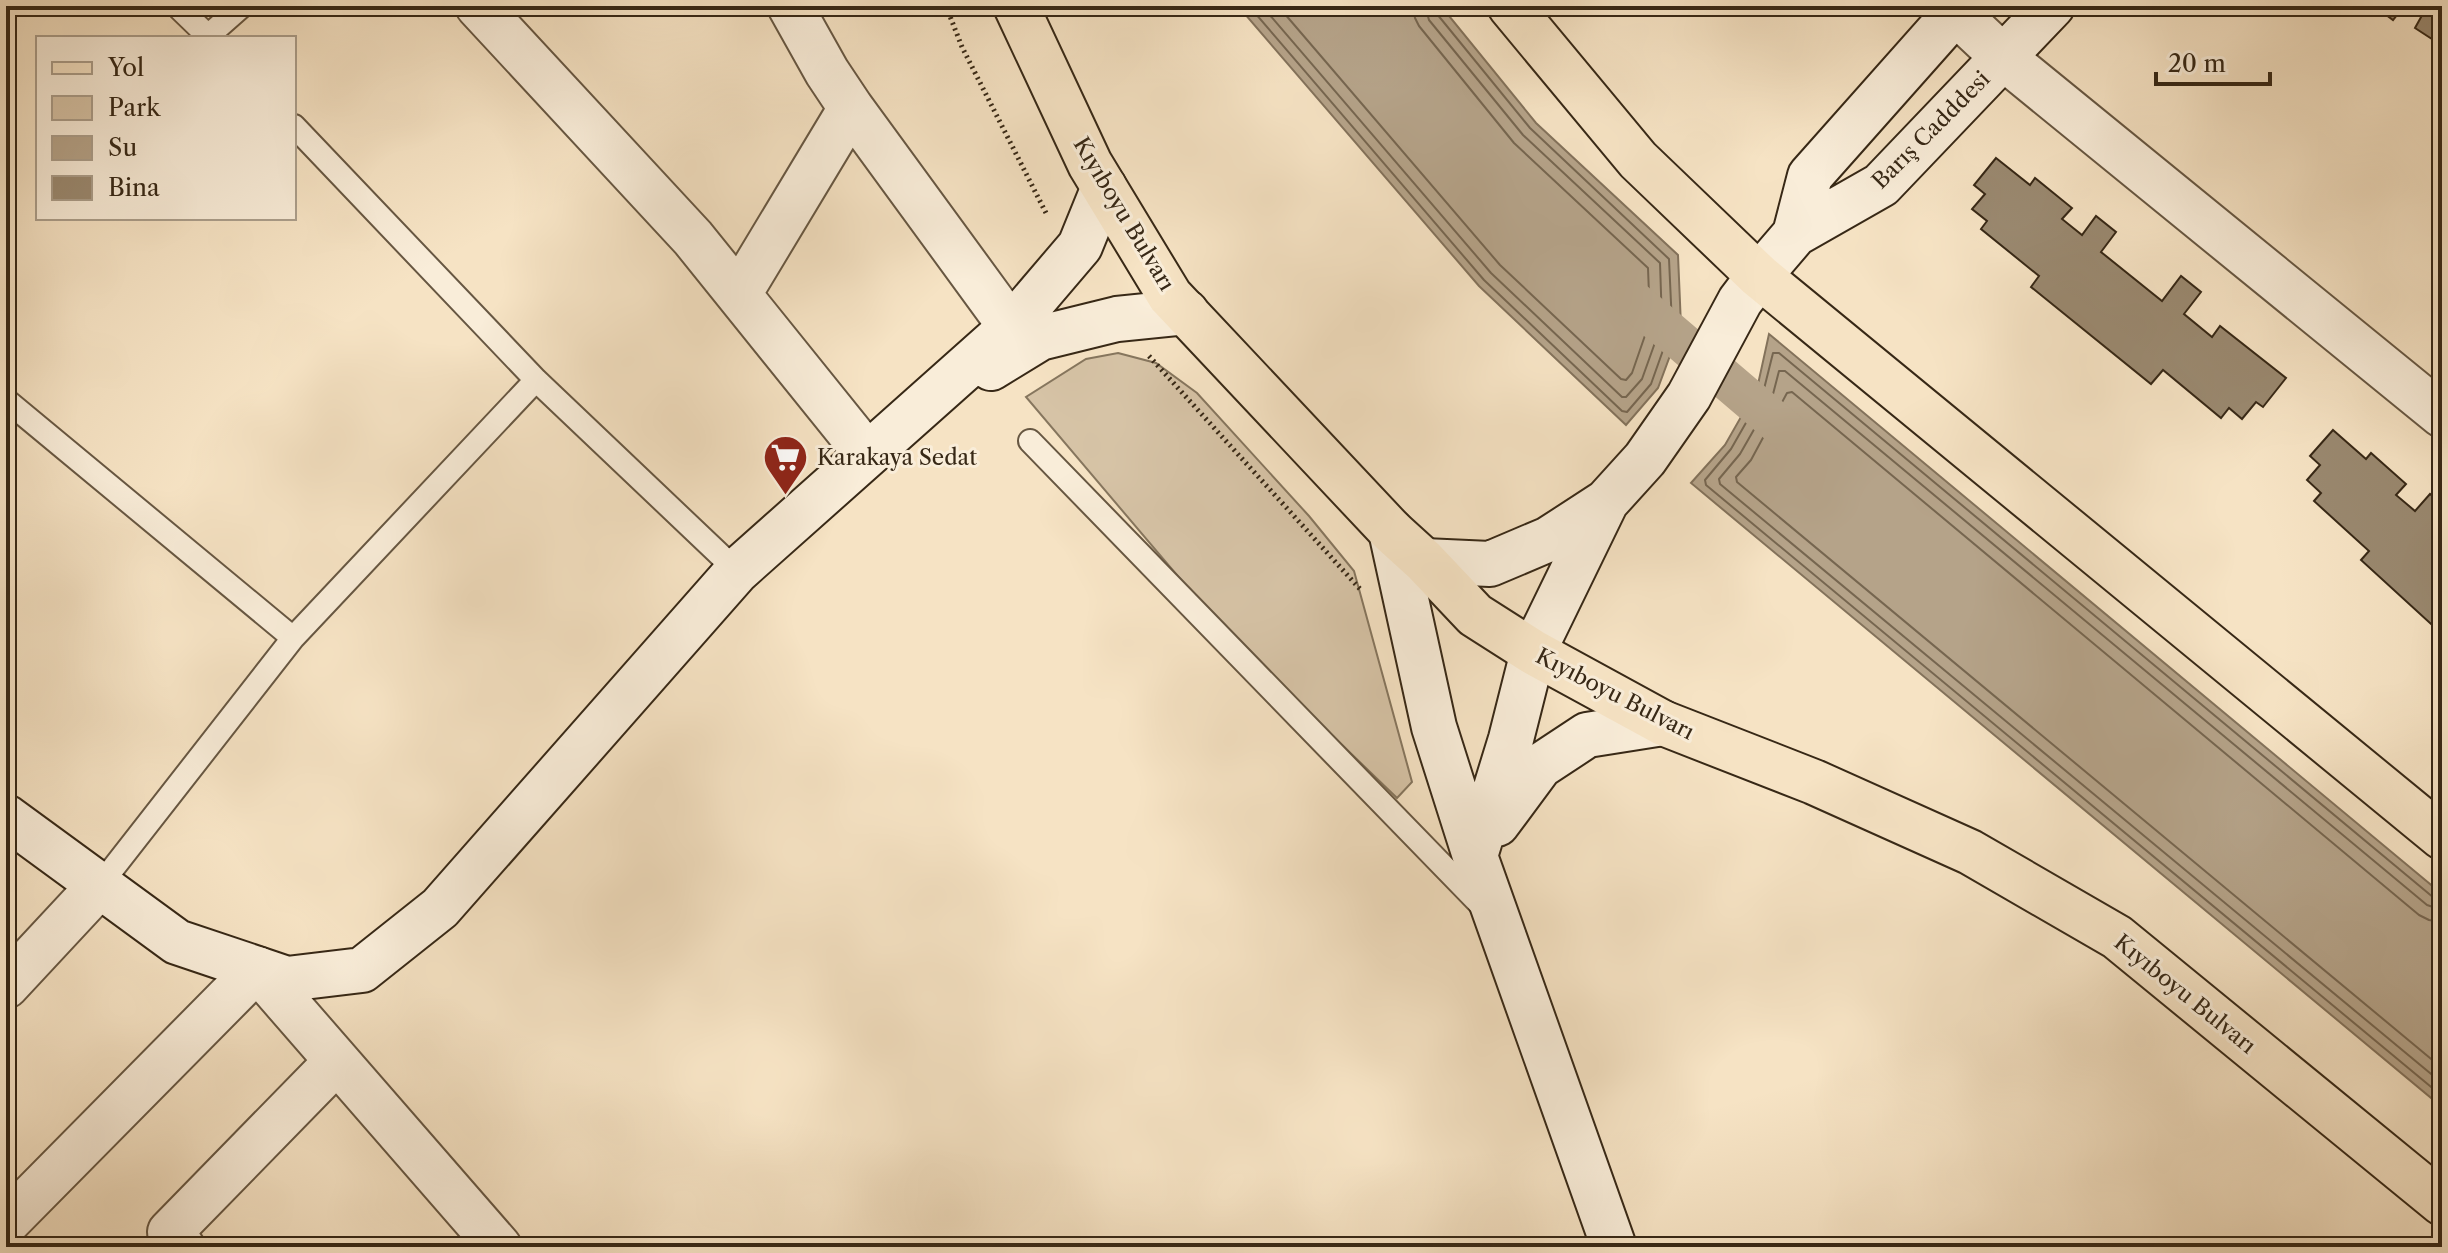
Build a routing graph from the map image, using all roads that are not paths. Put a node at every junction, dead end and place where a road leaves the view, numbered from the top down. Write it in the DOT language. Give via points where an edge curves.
graph roads {
  1 [pos="177,6"];
  2 [pos="242,6"];
  3 [pos="478,6"];
  4 [pos="790,6"];
  5 [pos="1016,6"];
  6 [pos="1510,6"];
  7 [pos="2052,6"];
  8 [pos="1958,9"];
  9 [pos="208,36"];
  10 [pos="210,36"];
  11 [pos="2004,58"];
  12 [pos="851,108"];
  13 [pos="296,128"];
  14 [pos="1104,187"];
  15 [pos="1795,234"];
  16 [pos="1749,289"];
  17 [pos="739,294"];
  18 [pos="1186,312"];
  19 [pos="1011,327"];
  20 [pos="536,380"];
  21 [pos="6,400"];
  22 [pos="2442,415"];
  23 [pos="900,425"];
  24 [pos="1030,441"];
  25 [pos="867,454"];
  26 [pos="1606,502"];
  27 [pos="1391,531"];
  28 [pos="1424,561"];
  29 [pos="737,571"];
  30 [pos="293,638"];
  31 [pos="1533,652"];
  32 [pos="1663,723"];
  33 [pos="6,817"];
  34 [pos="2442,837"];
  35 [pos="1475,856"];
  36 [pos="100,885"];
  37 [pos="1499,924"];
  38 [pos="257,969"];
  39 [pos="6,986"];
  40 [pos="337,1061"];
  41 [pos="2442,1203"];
  42 [pos="6,1223"];
  43 [pos="182,1247"];
  44 [pos="499,1247"];
  45 [pos="1614,1247"];
  1 -- 9 [label="lane"];
  2 -- 10 [label="lane"];
  3 -- 17 [label="street"];
  4 -- 12 [label="street"];
  5 -- 14 [label="main road, Kıyıboyu Bulvarı"];
  6 -- 16 [label="main road"];
  7 -- 11 [label="street, Barış Cadddesi"];
  8 -- 11 [label="street"];
  8 -- 15 [label="street" via="1810,176"];
  11 -- 15 [label="street, Barış Cadddesi" via="1881,185"];
  11 -- 22 [label="street"];
  12 -- 17 [label="street"];
  12 -- 19 [label="street"];
  13 -- 20 [label="lane"];
  14 -- 18 [label="main road, Kıyıboyu Bulvarı" via="1170,296"];
  14 -- 19 [label="street" via="1080,246"];
  15 -- 16 [label="street"];
  16 -- 26 [label="street" via="1689,396 1645,459"];
  16 -- 34 [label="main road"];
  17 -- 25 [label="street"];
  18 -- 23 [label="street" via="1117,319 1040,338"];
  18 -- 27 [label="main road, Kıyıboyu Bulvarı"];
  19 -- 23 [label="street"];
  20 -- 29 [label="lane"];
  20 -- 30 [label="lane"];
  21 -- 30 [label="lane"];
  23 -- 25 [label="street"];
  24 -- 37 [label="lane"];
  25 -- 29 [label="street"];
  26 -- 28 [label="street" via="1549,539 1490,564"];
  26 -- 31 [label="street"];
  27 -- 28 [label="main road, Kıyıboyu Bulvarı"];
  27 -- 35 [label="street" via="1434,727"];
  28 -- 31 [label="main road, Kıyıboyu Bulvarı" via="1475,615"];
  29 -- 38 [label="street" via="440,908 362,970 287,979"];
  30 -- 36 [label="lane"];
  31 -- 32 [label="main road, Kıyıboyu Bulvarı"];
  31 -- 35 [label="street"];
  32 -- 35 [label="street" via="1587,735 1540,766"];
  32 -- 41 [label="main road, Kıyıboyu Bulvarı" via="1814,782 1970,852 2117,937"];
  33 -- 36 [label="street"];
  35 -- 37 [label="street"];
  36 -- 38 [label="street" via="177,942"];
  36 -- 39 [label="street"];
  37 -- 45 [label="street"];
  38 -- 40 [label="street"];
  38 -- 42 [label="street"];
  40 -- 43 [label="street" via="170,1232"];
  40 -- 44 [label="street"];
}
